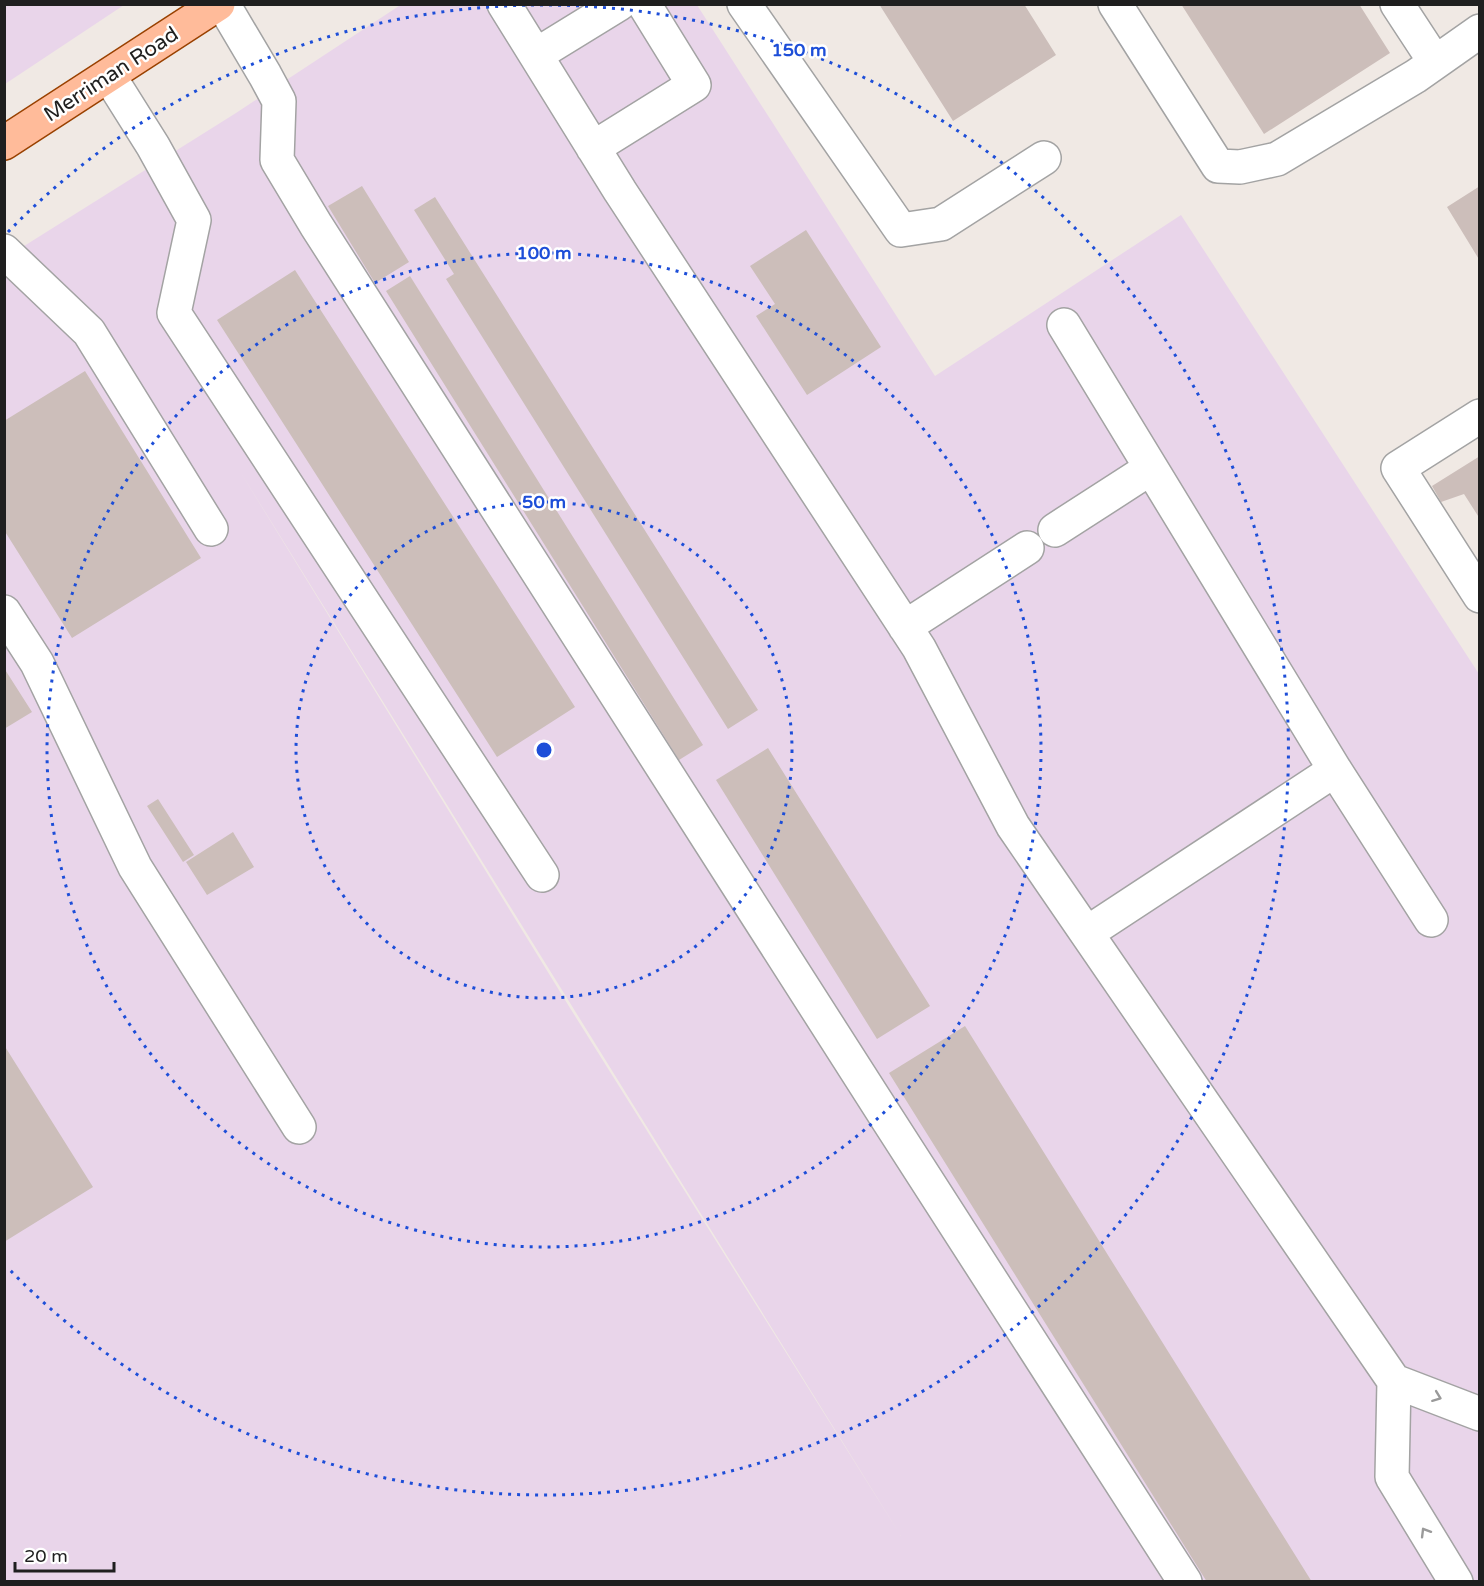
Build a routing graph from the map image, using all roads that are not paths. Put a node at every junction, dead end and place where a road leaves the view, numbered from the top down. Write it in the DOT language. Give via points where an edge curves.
graph roads {
  1 [pos="220,4"];
  2 [pos="504,4"];
  3 [pos="619,4"];
  4 [pos="644,4"];
  5 [pos="744,4"];
  6 [pos="1115,4"];
  7 [pos="1397,4"];
  8 [pos="1479,31"];
  9 [pos="536,55"];
  10 [pos="1435,62"];
  11 [pos="109,76"];
  12 [pos="4,143"];
  13 [pos="593,148"];
  14 [pos="1044,158"];
  15 [pos="4,251"];
  16 [pos="1064,325"];
  17 [pos="1479,416"];
  18 [pos="1151,468"];
  19 [pos="211,529"];
  20 [pos="1055,530"];
  21 [pos="1027,548"];
  22 [pos="1479,596"];
  23 [pos="4,612"];
  24 [pos="905,627"];
  25 [pos="1335,771"];
  26 [pos="542,875"];
  27 [pos="1431,920"];
  28 [pos="1087,933"];
  29 [pos="299,1127"];
  30 [pos="1394,1381"];
  31 [pos="1479,1414"];
  32 [pos="1185,1581"];
  33 [pos="1456,1581"];
  1 -- 11 [label="main road, Merriman Road"];
  1 -- 32 [label="lane" via="279,101 278,160 316,225"];
  2 -- 9 [label="lane"];
  3 -- 9 [label="lane"];
  4 -- 13 [label="lane" via="694,85"];
  5 -- 14 [label="lane" via="901,230 941,224"];
  6 -- 10 [label="lane" via="1218,166 1240,167 1277,159"];
  7 -- 10 [label="lane"];
  8 -- 10 [label="lane"];
  9 -- 13 [label="lane"];
  11 -- 12 [label="main road, Merriman Road"];
  11 -- 26 [label="lane" via="194,219 174,313"];
  13 -- 24 [label="lane"];
  15 -- 19 [label="lane" via="89,332"];
  16 -- 18 [label="lane"];
  17 -- 22 [label="lane" via="1398,468"];
  18 -- 20 [label="lane"];
  18 -- 25 [label="lane"];
  21 -- 24 [label="lane"];
  23 -- 29 [label="lane" via="37,663 135,867"];
  24 -- 28 [label="lane" via="1013,826"];
  25 -- 27 [label="lane"];
  25 -- 28 [label="lane"];
  28 -- 30 [label="lane"];
  30 -- 31 [label="lane, one-way"];
  33 -- 30 [label="lane, one-way" via="1392,1477"];
}
